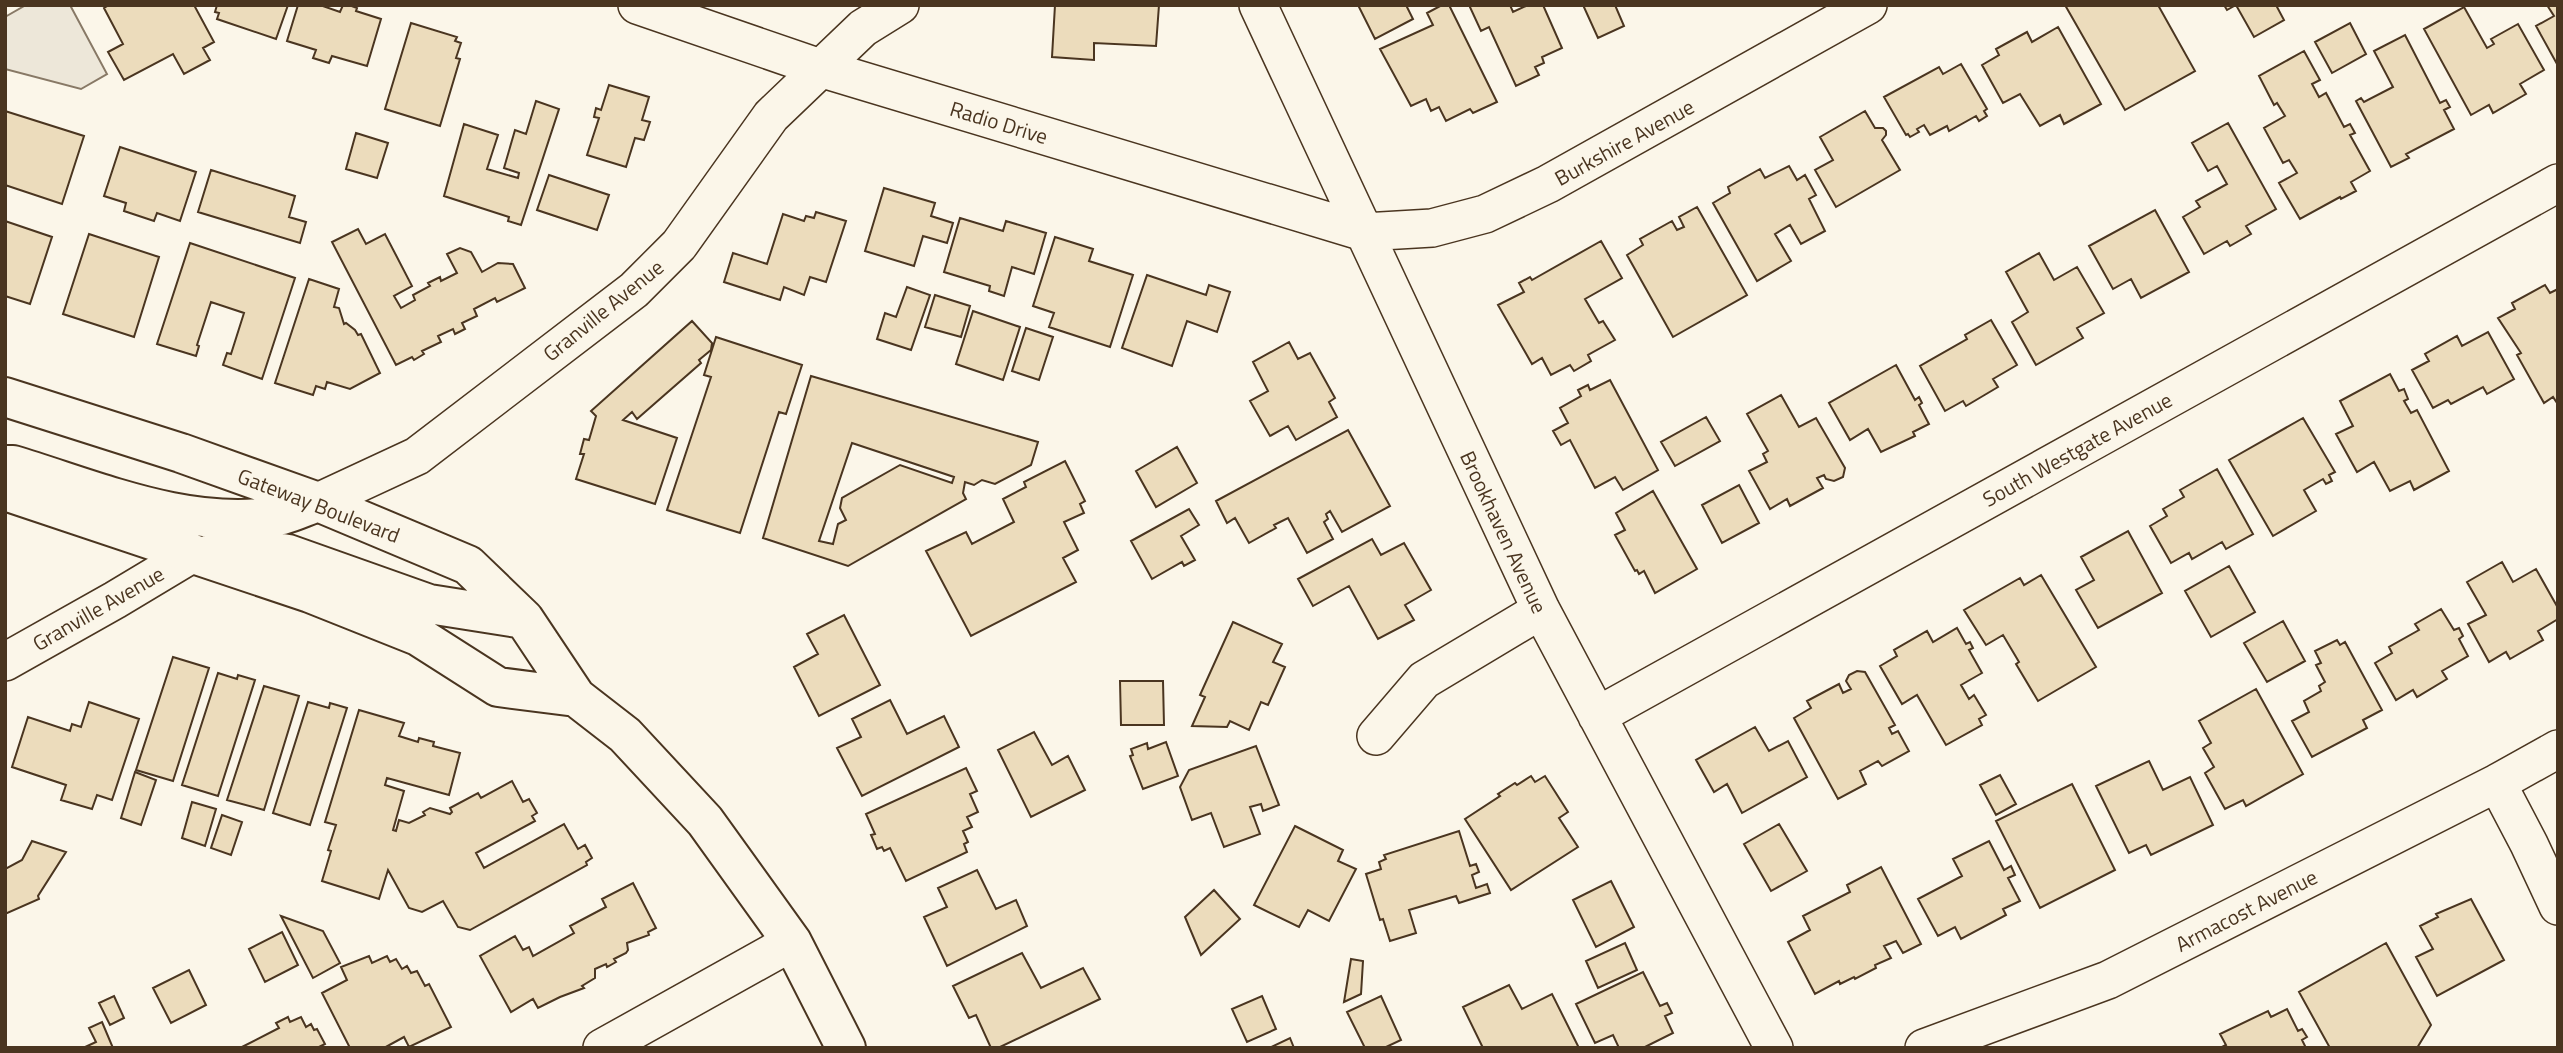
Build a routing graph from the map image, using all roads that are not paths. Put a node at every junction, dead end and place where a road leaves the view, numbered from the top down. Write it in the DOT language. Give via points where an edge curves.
graph roads {
  1 [pos="637,5"];
  2 [pos="900,5"];
  3 [pos="1258,5"];
  4 [pos="1868,5"];
  5 [pos="820,68"];
  6 [pos="2558,183"];
  7 [pos="1364,232"];
  8 [pos="5,397"];
  9 [pos="5,465"];
  10 [pos="5,491"];
  11 [pos="318,502"];
  12 [pos="190,555"];
  13 [pos="1541,610"];
  14 [pos="524,619"];
  15 [pos="5,662"];
  16 [pos="576,697"];
  17 [pos="1597,716"];
  18 [pos="1376,736"];
  19 [pos="2558,748"];
  20 [pos="2497,783"];
  21 [pos="2558,905"];
  22 [pos="792,943"];
  23 [pos="602,1048"];
  24 [pos="846,1048"];
  25 [pos="1774,1048"];
  26 [pos="1924,1048"];
  1 -- 5 [label="street, Radio Drive"];
  2 -- 5 [label="street, Granville Avenue" via="863,28"];
  3 -- 7 [label="street, Brookhaven Avenue"];
  4 -- 7 [label="street, Burkshire Avenue" via="1485,215 1432,228"];
  5 -- 7 [label="street, Radio Drive"];
  5 -- 11 [label="street, Granville Avenue" via="771,116 679,245 634,290 417,456"];
  6 -- 17 [label="street, South Westgate Avenue"];
  7 -- 13 [label="street, Brookhaven Avenue"];
  8 -- 11 [label="main road, Gateway Boulevard"];
  9 -- 11 [label="main road" via="159,509 220,520 283,515"];
  10 -- 12 [label="main road"];
  11 -- 14 [label="main road, Gateway Boulevard" via="468,565"];
  12 -- 14 [label="main road" via="245,547 288,554 429,604"];
  12 -- 15 [label="street, Granville Avenue"];
  12 -- 16 [label="main road" via="310,593 418,636 498,687"];
  13 -- 17 [label="street, Brookhaven Avenue"];
  13 -- 18 [label="street" via="1424,680"];
  14 -- 16 [label="main road, Gateway Boulevard"];
  16 -- 22 [label="main road, Gateway Boulevard" via="625,735 705,821"];
  17 -- 25 [label="street, Brookhaven Avenue"];
  19 -- 20 [label="street, Armacost Avenue"];
  20 -- 21 [label="street"];
  20 -- 26 [label="street, Armacost Avenue" via="2109,980"];
  22 -- 23 [label="street"];
  22 -- 24 [label="main road, Gateway Boulevard"];
}
